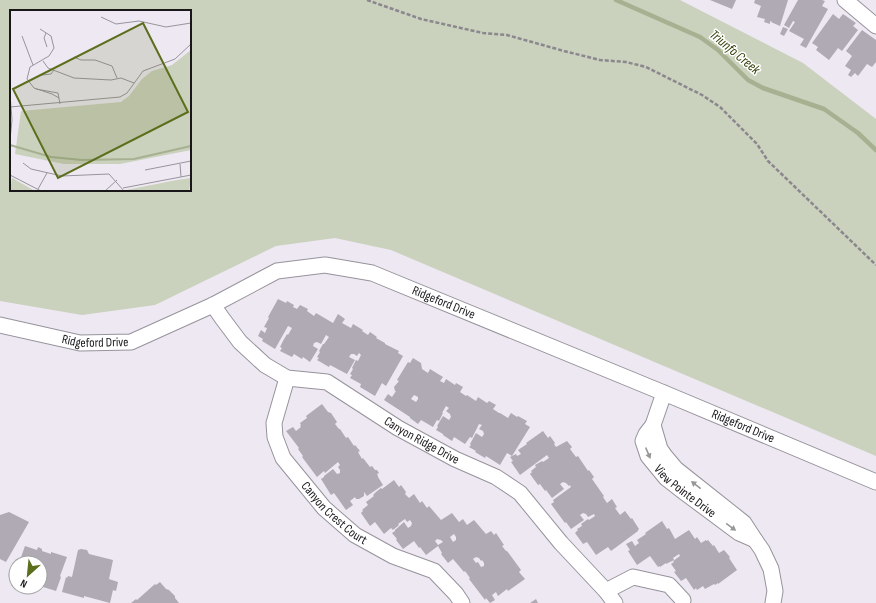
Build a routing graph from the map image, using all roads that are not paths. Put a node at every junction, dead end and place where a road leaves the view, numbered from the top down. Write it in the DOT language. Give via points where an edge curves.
graph roads {
  1 [pos="845,0"];
  2 [pos="876,26"];
  3 [pos="213,305"];
  4 [pos="0,325"];
  5 [pos="287,378"];
  6 [pos="664,393"];
  7 [pos="876,482"];
  8 [pos="606,591"];
  9 [pos="683,600"];
  10 [pos="462,603"];
  11 [pos="615,603"];
  12 [pos="773,603"];
  1 -- 2 [label="street"];
  3 -- 4 [label="street, Ridgeford Drive" via="131,342 80,343"];
  3 -- 5 [label="street, Canyon Ridge Drive" via="240,342 265,365"];
  3 -- 6 [label="street, Ridgeford Drive" via="277,271 325,265 372,273"];
  5 -- 8 [label="street, Canyon Ridge Drive" via="327,382 398,428 455,459 496,477 520,493 561,543"];
  5 -- 10 [label="street, Canyon Crest Court" via="274,423 275,437 283,458 324,508 355,535 393,556 434,571"];
  6 -- 7 [label="street, Ridgeford Drive"];
  6 -- 12 [label="street, View Pointe Drive" via="653,425 643,441 648,456 666,478 739,533 754,540 771,569 775,591"];
  8 -- 9 [label="street" via="633,577 669,585"];
  8 -- 11 [label="street, Canyon Ridge Drive"];
}
